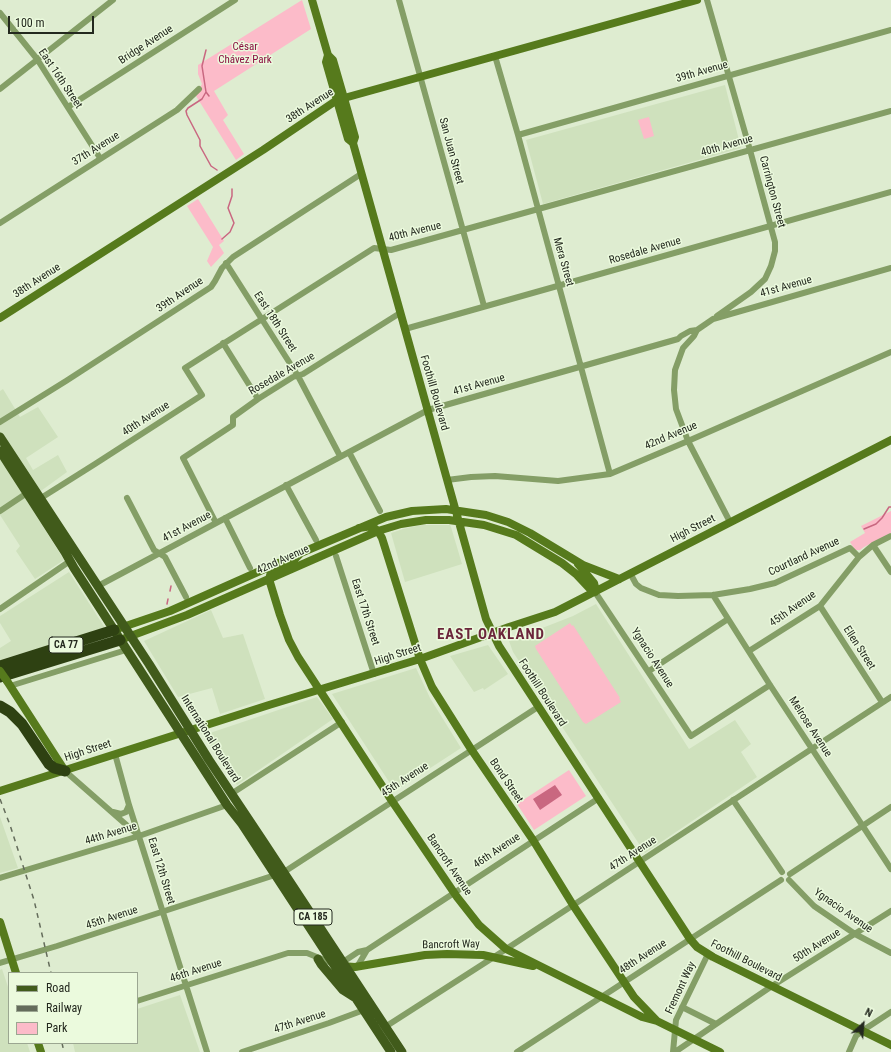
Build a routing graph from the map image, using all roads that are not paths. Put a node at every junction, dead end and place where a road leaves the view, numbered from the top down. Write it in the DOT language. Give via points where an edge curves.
graph roads {
  1 [pos="113,0"];
  2 [pos="235,0"];
  3 [pos="312,0"];
  4 [pos="399,0"];
  5 [pos="697,0"];
  6 [pos="707,0"];
  7 [pos="0,13"];
  8 [pos="891,30"];
  9 [pos="495,56"];
  10 [pos="37,60"];
  11 [pos="729,75"];
  12 [pos="420,77"];
  13 [pos="0,89"];
  14 [pos="199,89"];
  15 [pos="341,99"];
  16 [pos="68,107"];
  17 [pos="891,112"];
  18 [pos="518,135"];
  19 [pos="750,150"];
  20 [pos="100,158"];
  21 [pos="361,174"];
  22 [pos="891,192"];
  23 [pos="538,210"];
  24 [pos="0,223"];
  25 [pos="770,226"];
  26 [pos="462,230"];
  27 [pos="383,249"];
  28 [pos="226,263"];
  29 [pos="891,268"];
  30 [pos="559,286"];
  31 [pos="746,295"];
  32 [pos="484,306"];
  33 [pos="750,308"];
  34 [pos="400,313"];
  35 [pos="0,318"];
  36 [pos="262,319"];
  37 [pos="712,319"];
  38 [pos="405,329"];
  39 [pos="697,330"];
  40 [pos="678,340"];
  41 [pos="223,344"];
  42 [pos="683,348"];
  43 [pos="891,352"];
  44 [pos="580,367"];
  45 [pos="298,376"];
  46 [pos="258,399"];
  47 [pos="428,410"];
  48 [pos="0,422"];
  49 [pos="0,437"];
  50 [pos="891,440"];
  51 [pos="688,441"];
  52 [pos="0,451"];
  53 [pos="349,452"];
  54 [pos="340,456"];
  55 [pos="610,474"];
  56 [pos="447,480"];
  57 [pos="286,486"];
  58 [pos="27,493"];
  59 [pos="41,498"];
  60 [pos="127,498"];
  61 [pos="456,510"];
  62 [pos="0,511"];
  63 [pos="380,511"];
  64 [pos="226,518"];
  65 [pos="459,521"];
  66 [pos="730,522"];
  67 [pos="216,523"];
  68 [pos="359,528"];
  69 [pos="378,531"];
  70 [pos="891,536"];
  71 [pos="316,540"];
  72 [pos="873,545"];
  73 [pos="160,553"];
  74 [pos="300,554"];
  75 [pos="566,555"];
  76 [pos="336,556"];
  77 [pos="859,557"];
  78 [pos="70,561"];
  79 [pos="250,568"];
  80 [pos="891,572"];
  81 [pos="630,574"];
  82 [pos="269,579"];
  83 [pos="619,579"];
  84 [pos="98,586"];
  85 [pos="595,592"];
  86 [pos="713,595"];
  87 [pos="186,597"];
  88 [pos="820,606"];
  89 [pos="0,609"];
  90 [pos="728,619"];
  91 [pos="119,628"];
  92 [pos="492,634"];
  93 [pos="125,638"];
  94 [pos="126,650"];
  95 [pos="749,651"];
  96 [pos="420,660"];
  97 [pos="0,666"];
  98 [pos="0,671"];
  99 [pos="649,671"];
  100 [pos="374,674"];
  101 [pos="6,681"];
  102 [pos="770,685"];
  103 [pos="320,690"];
  104 [pos="891,697"];
  105 [pos="882,702"];
  106 [pos="0,706"];
  107 [pos="538,707"];
  108 [pos="342,722"];
  109 [pos="191,730"];
  110 [pos="181,733"];
  111 [pos="812,748"];
  112 [pos="471,749"];
  113 [pos="115,754"];
  114 [pos="65,771"];
  115 [pos="0,791"];
  116 [pos="231,794"];
  117 [pos="599,798"];
  118 [pos="733,800"];
  119 [pos="392,801"];
  120 [pos="129,805"];
  121 [pos="227,805"];
  122 [pos="891,807"];
  123 [pos="111,812"];
  124 [pos="863,825"];
  125 [pos="139,836"];
  126 [pos="533,840"];
  127 [pos="640,862"];
  128 [pos="891,869"];
  129 [pos="782,872"];
  130 [pos="280,873"];
  131 [pos="789,877"];
  132 [pos="0,878"];
  133 [pos="781,880"];
  134 [pos="454,893"];
  135 [pos="573,905"];
  136 [pos="891,911"];
  137 [pos="162,912"];
  138 [pos="0,922"];
  139 [pos="855,934"];
  140 [pos="690,939"];
  141 [pos="506,949"];
  142 [pos="367,950"];
  143 [pos="891,953"];
  144 [pos="708,954"];
  145 [pos="494,957"];
  146 [pos="12,959"];
  147 [pos="318,959"];
  148 [pos="0,963"];
  149 [pos="341,965"];
  150 [pos="357,967"];
  151 [pos="546,968"];
  152 [pos="16,972"];
  153 [pos="624,981"];
  154 [pos="186,986"];
  155 [pos="772,986"];
  156 [pos="602,996"];
  157 [pos="356,998"];
  158 [pos="138,1001"];
  159 [pos="682,1007"];
  160 [pos="364,1010"];
  161 [pos="891,1012"];
  162 [pos="657,1021"];
  163 [pos="716,1024"];
  164 [pos="385,1027"];
  165 [pos="675,1030"];
  166 [pos="862,1031"];
  167 [pos="694,1040"];
  168 [pos="891,1045"];
  169 [pos="207,1052"];
  170 [pos="242,1052"];
  171 [pos="391,1052"];
  172 [pos="402,1052"];
  173 [pos="517,1052"];
  174 [pos="674,1052"];
  175 [pos="720,1052"];
  176 [pos="849,1052"];
  1 -- 10 [label="street"];
  2 -- 16 [label="street, Bridge Avenue"];
  3 -- 15 [label="main road, Foothill Boulevard" via="328,55 326,62"];
  4 -- 12 [label="street, San Juan Street"];
  5 -- 9 [label="main road, 38th Avenue"];
  6 -- 11 [label="street, Carrington Street"];
  7 -- 10 [label="street, East 16th Street"];
  8 -- 11 [label="street, 39th Avenue"];
  9 -- 12 [label="main road, 38th Avenue"];
  9 -- 18 [label="street, Mera Street"];
  10 -- 13 [label="street"];
  10 -- 16 [label="street, East 16th Street"];
  11 -- 18 [label="street, 39th Avenue"];
  11 -- 19 [label="street, Carrington Street"];
  12 -- 15 [label="main road, 38th Avenue"];
  12 -- 26 [label="street, San Juan Street"];
  14 -- 20 [label="street, 37th Avenue" via="177,110"];
  15 -- 21 [label="main road, Foothill Boulevard" via="348,139 352,143"];
  15 -- 35 [label="main road, 38th Avenue"];
  16 -- 20 [label="street, East 16th Street"];
  17 -- 19 [label="street, 40th Avenue"];
  18 -- 23 [label="street, Mera Street"];
  19 -- 23 [label="street, 40th Avenue"];
  19 -- 25 [label="street, Carrington Street"];
  20 -- 24 [label="street, 37th Avenue"];
  21 -- 27 [label="main road, Foothill Boulevard"];
  21 -- 28 [label="street, 39th Avenue"];
  22 -- 25 [label="street, Rosedale Avenue"];
  23 -- 26 [label="street, 40th Avenue"];
  23 -- 30 [label="street, Mera Street"];
  25 -- 30 [label="street, Rosedale Avenue"];
  25 -- 31 [label="street, Carrington Street" via="775,242 771,266 765,279"];
  26 -- 27 [label="street, 40th Avenue" via="391,250"];
  26 -- 32 [label="street, San Juan Street"];
  27 -- 34 [label="main road, Foothill Boulevard"];
  27 -- 36 [label="street, 40th Avenue" via="374,248"];
  28 -- 36 [label="street, East 18th Street"];
  28 -- 48 [label="street, 39th Avenue" via="211,287"];
  29 -- 33 [label="street, 41st Avenue"];
  30 -- 32 [label="street, Rosedale Avenue"];
  30 -- 44 [label="street, Mera Street"];
  31 -- 33 [label="street"];
  31 -- 37 [label="street, Carrington Street"];
  32 -- 38 [label="street, Rosedale Avenue"];
  33 -- 37 [label="street, 41st Avenue"];
  34 -- 38 [label="main road, Foothill Boulevard"];
  34 -- 45 [label="street, Rosedale Avenue"];
  36 -- 41 [label="street, 40th Avenue"];
  36 -- 45 [label="street, East 18th Street"];
  37 -- 39 [label="street, 41st Avenue"];
  38 -- 47 [label="main road, Foothill Boulevard"];
  39 -- 40 [label="street, 41st Avenue" via="690,331"];
  39 -- 42 [label="street"];
  40 -- 42 [label="street"];
  40 -- 44 [label="street, 41st Avenue"];
  41 -- 46 [label="street"];
  41 -- 59 [label="street, 40th Avenue" via="184,368 202,395"];
  42 -- 51 [label="street" via="675,370 674,390 676,409"];
  43 -- 51 [label="street, 42nd Avenue"];
  44 -- 47 [label="street, 41st Avenue"];
  44 -- 55 [label="street, Mera Street"];
  45 -- 46 [label="street, Rosedale Avenue"];
  45 -- 54 [label="street, East 18th Street"];
  46 -- 67 [label="street, Rosedale Avenue" via="233,416 233,425 183,458"];
  47 -- 53 [label="street, 41st Avenue"];
  47 -- 56 [label="main road, Foothill Boulevard"];
  49 -- 59 [label="main road, International Boulevard"];
  50 -- 66 [label="main road, High Street"];
  51 -- 55 [label="street, 42nd Avenue"];
  51 -- 66 [label="street"];
  52 -- 58 [label="main road, International Boulevard"];
  53 -- 54 [label="street, 41st Avenue"];
  53 -- 63 [label="street"];
  54 -- 57 [label="street, 41st Avenue"];
  55 -- 56 [label="street, 42nd Avenue" via="558,481 495,476"];
  56 -- 61 [label="main road, Foothill Boulevard"];
  57 -- 64 [label="street, 41st Avenue"];
  57 -- 71 [label="street"];
  58 -- 62 [label="street"];
  58 -- 78 [label="main road, International Boulevard"];
  59 -- 84 [label="main road, International Boulevard"];
  60 -- 73 [label="street" via="154,550"];
  61 -- 65 [label="main road, Foothill Boulevard"];
  61 -- 68 [label="main road, 42nd Avenue" via="412,511 386,517"];
  61 -- 75 [label="main road" via="508,522 530,532"];
  64 -- 67 [label="street, 41st Avenue"];
  64 -- 79 [label="street"];
  65 -- 69 [label="main road, 42nd Avenue" via="426,520"];
  65 -- 85 [label="main road" via="494,527 521,538 569,568"];
  65 -- 92 [label="main road, Foothill Boulevard"];
  66 -- 81 [label="main road, High Street"];
  67 -- 73 [label="street, 41st Avenue"];
  68 -- 69 [label="main road" via="372,526"];
  68 -- 74 [label="main road, 42nd Avenue"];
  69 -- 82 [label="main road, 42nd Avenue"];
  69 -- 96 [label="main road, Bond Street"];
  70 -- 72 [label="street"];
  72 -- 77 [label="street"];
  72 -- 80 [label="street"];
  73 -- 84 [label="street, 41st Avenue"];
  73 -- 87 [label="street" via="165,557"];
  74 -- 82 [label="main road" via="291,563 272,572"];
  74 -- 91 [label="main road, 42nd Avenue" via="170,611"];
  75 -- 83 [label="main road" via="587,567"];
  75 -- 85 [label="main road" via="582,568"];
  76 -- 100 [label="street, East 17th Street"];
  77 -- 86 [label="street, Courtland Avenue" via="850,548 775,584"];
  77 -- 88 [label="street, 45th Avenue"];
  78 -- 89 [label="street"];
  78 -- 91 [label="main road, International Boulevard"];
  81 -- 83 [label="main road, High Street"];
  81 -- 86 [label="street, Courtland Avenue" via="641,588 659,595"];
  82 -- 93 [label="main road, 42nd Avenue" via="181,618"];
  82 -- 103 [label="main road, Bancroft Avenue" via="289,640"];
  83 -- 85 [label="main road, High Street"];
  84 -- 91 [label="main road, International Boulevard"];
  85 -- 92 [label="main road, High Street" via="555,612"];
  85 -- 99 [label="street, Ygnacio Avenue"];
  86 -- 90 [label="street, Melrose Avenue"];
  88 -- 95 [label="street, 45th Avenue"];
  88 -- 105 [label="street, Ellen Street"];
  90 -- 95 [label="street, Melrose Avenue"];
  90 -- 99 [label="street"];
  91 -- 93 [label="main road, International Boulevard"];
  91 -- 97 [label="highway, CA 77"];
  92 -- 96 [label="main road, High Street"];
  92 -- 107 [label="main road, Foothill Boulevard"];
  93 -- 94 [label="main road, International Boulevard / CA 185"];
  93 -- 101 [label="highway, CA 77"];
  93 -- 109 [label="main road, International Boulevard / CA 185"];
  94 -- 101 [label="street"];
  94 -- 110 [label="main road, International Boulevard / CA 185"];
  95 -- 102 [label="street, Melrose Avenue"];
  96 -- 100 [label="main road, High Street"];
  96 -- 112 [label="main road, Bond Street" via="432,687"];
  98 -- 101 [label="main road, East 12th Street, bridge"];
  99 -- 102 [label="street, Ygnacio Avenue" via="691,736"];
  100 -- 103 [label="main road, High Street"];
  101 -- 114 [label="main road, East 12th Street"];
  102 -- 111 [label="street, Melrose Avenue"];
  103 -- 108 [label="main road, Bancroft Avenue"];
  103 -- 109 [label="main road, High Street"];
  104 -- 105 [label="street, 47th Avenue"];
  105 -- 111 [label="street, 47th Avenue"];
  106 -- 114 [label="highway" via="22,724 49,764"];
  107 -- 112 [label="street, 45th Avenue"];
  107 -- 117 [label="main road, Foothill Boulevard"];
  108 -- 116 [label="street"];
  108 -- 119 [label="main road, Bancroft Avenue"];
  109 -- 110 [label="main road, High Street"];
  109 -- 116 [label="main road, International Boulevard / CA 185"];
  110 -- 113 [label="main road, High Street"];
  110 -- 121 [label="main road, International Boulevard / CA 185"];
  111 -- 118 [label="street, 47th Avenue"];
  111 -- 124 [label="street, Melrose Avenue"];
  112 -- 119 [label="street, 45th Avenue"];
  112 -- 126 [label="main road, Bond Street"];
  113 -- 114 [label="main road, High Street"];
  113 -- 120 [label="street"];
  114 -- 115 [label="main road, High Street"];
  114 -- 123 [label="street, East 12th Street"];
  116 -- 130 [label="main road, International Boulevard / CA 185"];
  117 -- 126 [label="street, 46th Avenue"];
  117 -- 127 [label="main road, Foothill Boulevard"];
  118 -- 127 [label="street, 47th Avenue"];
  118 -- 129 [label="street"];
  119 -- 130 [label="street, 45th Avenue"];
  119 -- 134 [label="main road, Bancroft Avenue"];
  120 -- 123 [label="street" via="126,812 121,814"];
  120 -- 125 [label="street"];
  121 -- 125 [label="street, 44th Avenue"];
  121 -- 130 [label="main road, International Boulevard / CA 185"];
  122 -- 124 [label="street"];
  123 -- 125 [label="street, East 12th Street"];
  124 -- 128 [label="street, Melrose Avenue"];
  124 -- 131 [label="street"];
  125 -- 132 [label="street, 44th Avenue"];
  125 -- 137 [label="street, East 12th Street"];
  126 -- 134 [label="street, 46th Avenue"];
  126 -- 135 [label="main road, Bond Street"];
  127 -- 135 [label="street, 47th Avenue"];
  127 -- 140 [label="main road, Foothill Boulevard"];
  129 -- 131 [label="street" via="788,872"];
  129 -- 133 [label="street"];
  130 -- 137 [label="street, 45th Avenue"];
  130 -- 149 [label="main road, International Boulevard / CA 185"];
  131 -- 133 [label="street" via="786,882"];
  131 -- 139 [label="street, Ygnacio Avenue" via="814,906"];
  133 -- 140 [label="street, 48th Avenue"];
  134 -- 141 [label="main road, Bancroft Avenue" via="479,925"];
  134 -- 142 [label="street, 46th Avenue"];
  135 -- 141 [label="street, 47th Avenue"];
  135 -- 153 [label="main road, Bond Street"];
  136 -- 139 [label="street, 50th Avenue"];
  137 -- 146 [label="street, 45th Avenue"];
  137 -- 154 [label="street, East 12th Street"];
  138 -- 146 [label="main road"];
  139 -- 143 [label="street, Ygnacio Avenue"];
  139 -- 155 [label="street, 50th Avenue"];
  140 -- 144 [label="main road, Foothill Boulevard"];
  140 -- 153 [label="street, 48th Avenue"];
  141 -- 145 [label="street, 47th Avenue"];
  141 -- 151 [label="main road, Bancroft Avenue"];
  142 -- 149 [label="street, 46th Avenue" via="358,952"];
  142 -- 150 [label="street, 46th Avenue"];
  144 -- 155 [label="main road, Foothill Boulevard"];
  144 -- 159 [label="street, Fremont Way"];
  145 -- 150 [label="main road, Bancroft Way" via="466,954 425,956"];
  145 -- 151 [label="main road, Bancroft Way"];
  145 -- 164 [label="street, 47th Avenue"];
  146 -- 148 [label="street, 45th Avenue"];
  146 -- 152 [label="main road"];
  147 -- 149 [label="street, 46th Avenue"];
  147 -- 154 [label="street, 46th Avenue" via="307,953 288,953"];
  147 -- 157 [label="main road" via="343,990"];
  149 -- 150 [label="main road, 46th Avenue"];
  149 -- 157 [label="main road, International Boulevard / CA 185"];
  149 -- 164 [label="main road, International Boulevard / CA 185"];
  151 -- 156 [label="main road, Bancroft Avenue"];
  153 -- 156 [label="street, 48th Avenue"];
  153 -- 162 [label="main road, Bond Street" via="634,997"];
  154 -- 158 [label="street, 46th Avenue"];
  154 -- 169 [label="street, East 12th Street"];
  155 -- 163 [label="street, 50th Avenue"];
  155 -- 166 [label="main road, Foothill Boulevard"];
  156 -- 162 [label="main road, Bancroft Avenue" via="642,1017"];
  156 -- 173 [label="street, 48th Avenue"];
  157 -- 160 [label="main road, International Boulevard / CA 185"];
  159 -- 163 [label="street"];
  159 -- 165 [label="street, Fremont Way"];
  160 -- 170 [label="street, 47th Avenue"];
  160 -- 171 [label="main road, International Boulevard / CA 185"];
  161 -- 166 [label="street"];
  162 -- 165 [label="main road, Bancroft Avenue"];
  163 -- 167 [label="street, 50th Avenue"];
  164 -- 172 [label="main road, International Boulevard / CA 185"];
  165 -- 167 [label="main road, Bancroft Avenue"];
  165 -- 174 [label="street, 50th Avenue"];
  166 -- 168 [label="main road, Foothill Boulevard"];
  166 -- 176 [label="street" via="856,1036"];
  167 -- 174 [label="street, 50th Avenue"];
  167 -- 175 [label="main road, Bancroft Avenue"];
}
